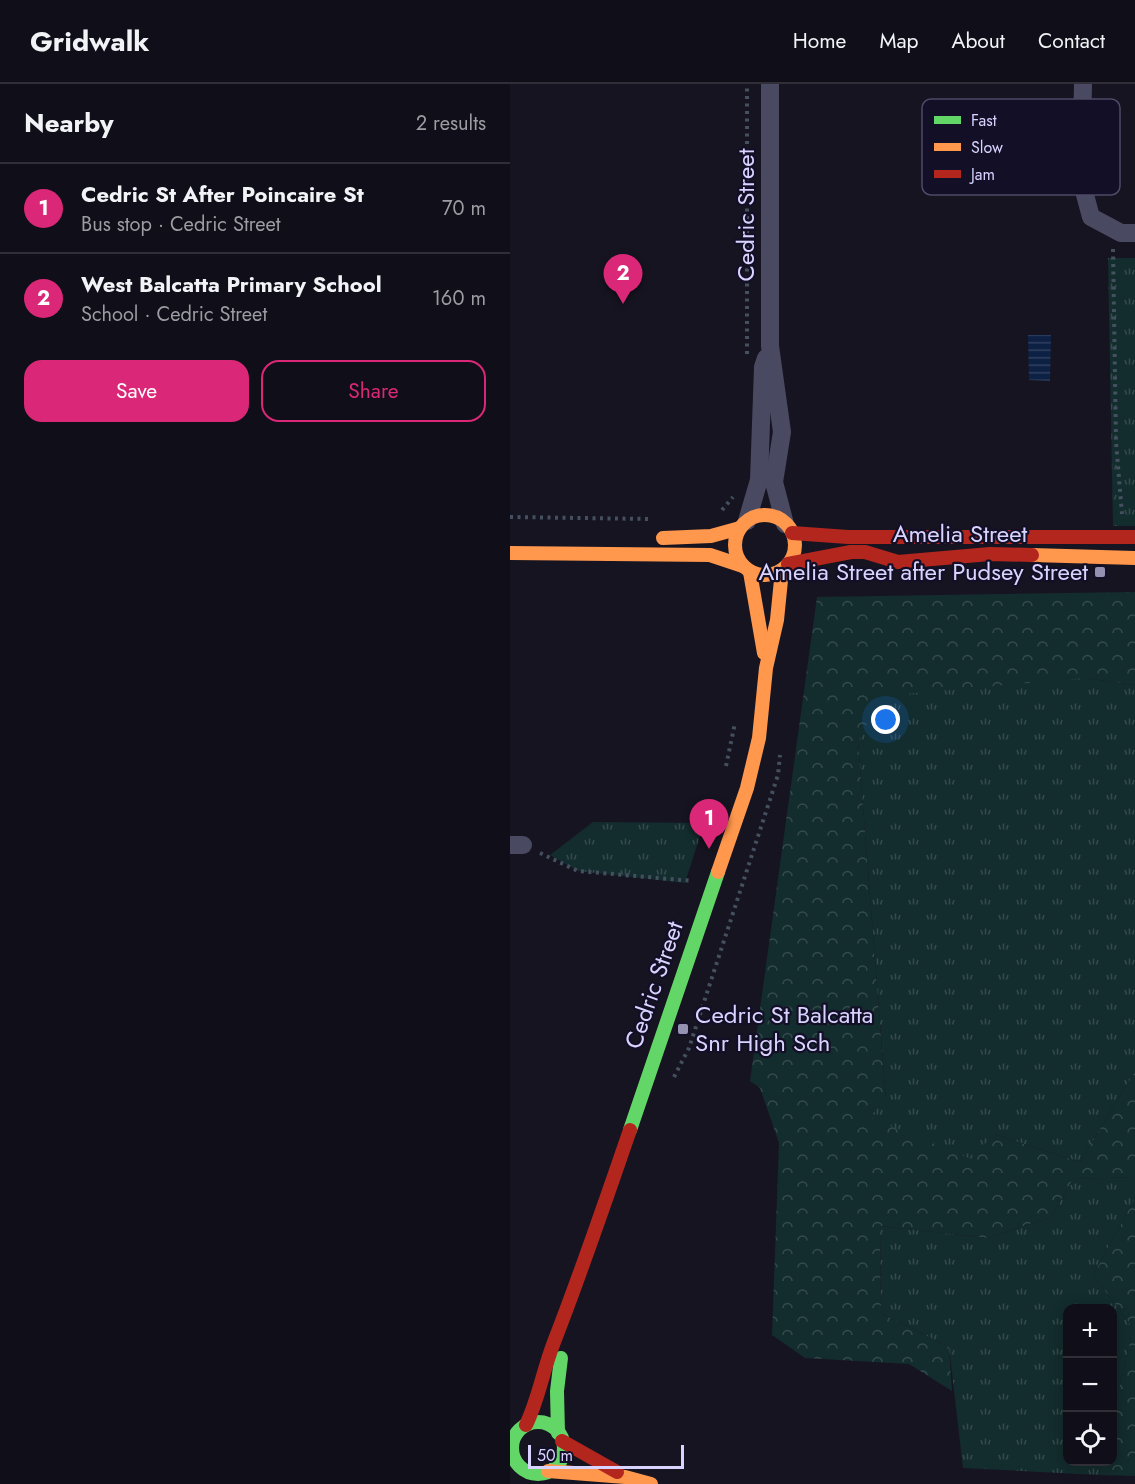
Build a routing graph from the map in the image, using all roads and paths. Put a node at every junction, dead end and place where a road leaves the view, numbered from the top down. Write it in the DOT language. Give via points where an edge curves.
graph roads {
  1 [pos="747,84"];
  2 [pos="770,84"];
  3 [pos="1083,84"];
  4 [pos="1083,99"];
  5 [pos="1085,195"];
  6 [pos="1129,240"];
  7 [pos="770,346"];
  8 [pos="747,365"];
  9 [pos="736,494"];
  10 [pos="718,514"];
  11 [pos="510,517"];
  12 [pos="655,519"];
  13 [pos="1122,521"];
  14 [pos="743,525"];
  15 [pos="788,528"];
  16 [pos="1135,537"];
  17 [pos="649,538"];
  18 [pos="510,553"];
  19 [pos="1135,558"];
  20 [pos="785,567"];
  21 [pos="746,569"];
  22 [pos="766,668"];
  23 [pos="737,715"];
  24 [pos="781,752"];
  25 [pos="724,778"];
  26 [pos="517,845"];
  27 [pos="693,881"];
  28 [pos="670,1086"];
  29 [pos="567,1313"];
  30 [pos="526,1425"];
  31 [pos="560,1437"];
  32 [pos="513,1465"];
  33 [pos="548,1471"];
  34 [pos="625,1477"];
  35 [pos="529,1479"];
  36 [pos="651,1484"];
  1 -- 8 [label="path"];
  2 -- 7 [label="street, Cedric Street"];
  3 -- 4 [label="street"];
  5 -- 6 [label="street" via="1091,217"];
  6 -- 13 [label="path" via="1113,247 1116,442"];
  7 -- 14 [label="street, Cedric Street" via="763,367 759,480"];
  7 -- 15 [label="street, Cedric Street" via="782,432 774,482"];
  9 -- 10 [label="path"];
  11 -- 12 [label="path"];
  14 -- 15 [label="main road" via="765,515"];
  14 -- 17 [label="main road" via="711,536"];
  14 -- 21 [label="main road" via="735,552"];
  15 -- 16 [label="main road, Amelia Street" via="848,537"];
  15 -- 20 [label="main road" via="794,549"];
  18 -- 21 [label="main road" via="710,555"];
  19 -- 20 [label="main road, Amelia Street" via="990,554 898,561 851,552"];
  20 -- 21 [label="main road" via="766,575"];
  20 -- 22 [label="main road, Cedric Street"];
  21 -- 22 [label="main road, Cedric Street"];
  22 -- 29 [label="main road, Cedric Street" via="759,738 747,788"];
  23 -- 25 [label="path"];
  24 -- 28 [label="path" via="778,775 689,1048"];
  26 -- 27 [label="path" via="578,871"];
  29 -- 30 [label="main road, Cedric Street"];
  29 -- 31 [label="main road, Cedric Street" via="558,1376"];
  30 -- 31 [label="main road" via="541,1423"];
  30 -- 32 [label="main road, Cedric Street" via="513,1441"];
  31 -- 33 [label="main road, Cedric Street" via="561,1459"];
  31 -- 34 [label="main road"];
  32 -- 35 [label="main road, Cedric Street" via="524,1470"];
  33 -- 34 [label="main road"];
  33 -- 35 [label="main road, Cedric Street"];
  34 -- 36 [label="main road"];
}
